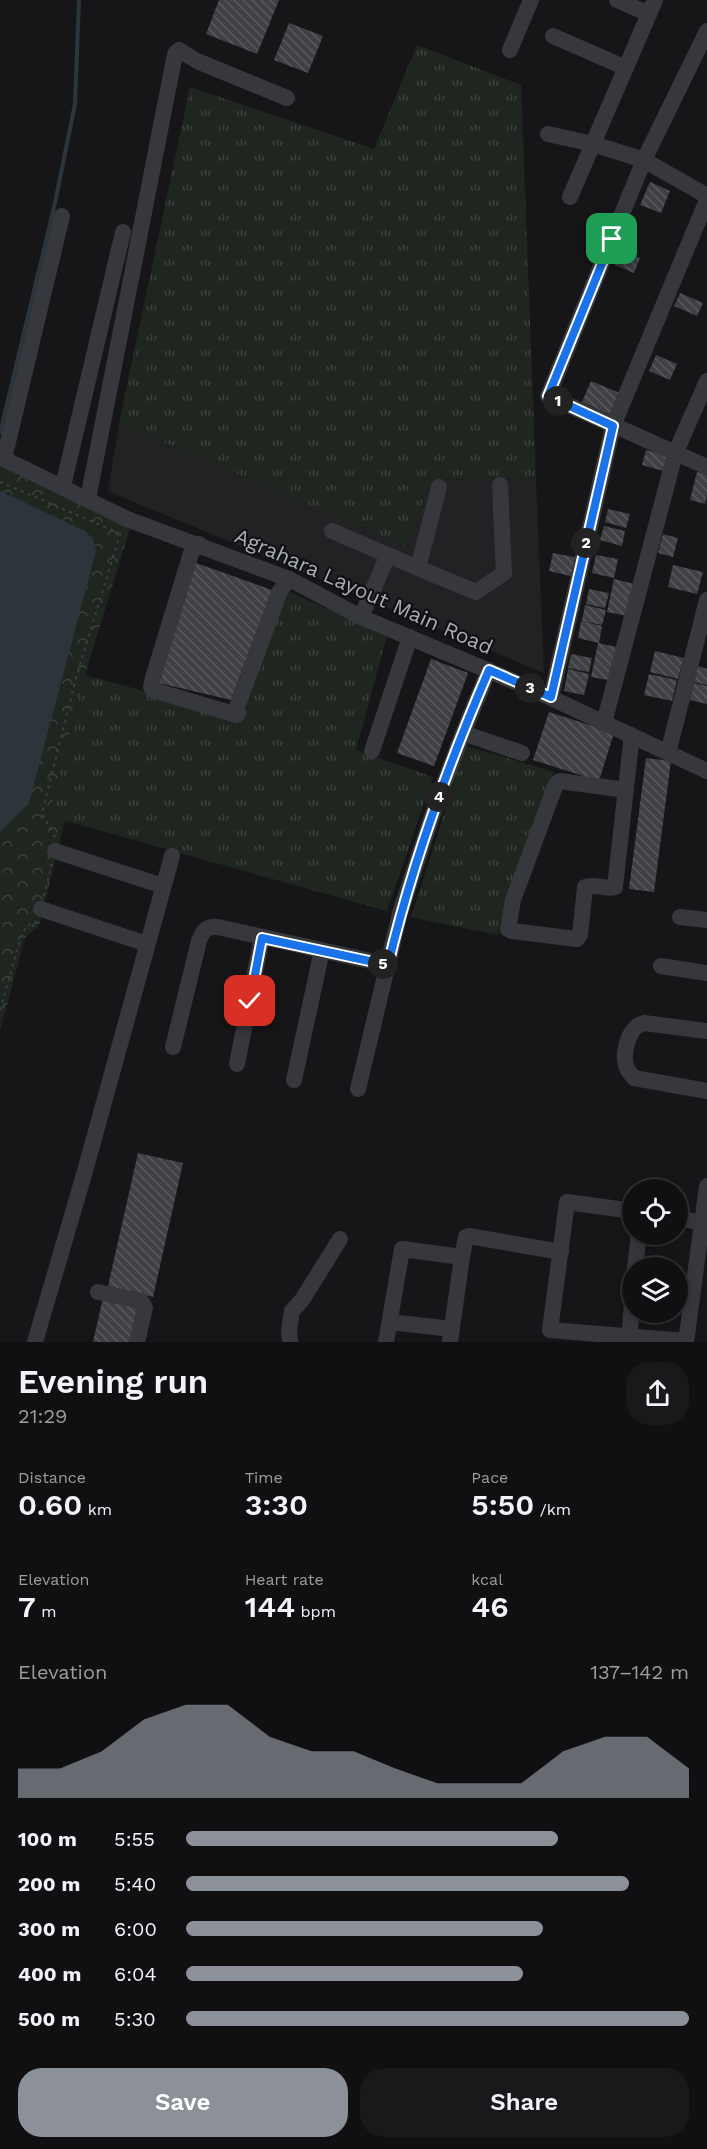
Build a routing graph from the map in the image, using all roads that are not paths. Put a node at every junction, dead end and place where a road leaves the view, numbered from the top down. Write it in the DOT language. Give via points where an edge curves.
graph roads {
  1 [pos="531,0"];
  2 [pos="617,0"];
  3 [pos="652,7"];
  4 [pos="707,31"];
  5 [pos="553,36"];
  6 [pos="510,50"];
  7 [pos="626,68"];
  8 [pos="286,98"];
  9 [pos="548,134"];
  10 [pos="593,144"];
  11 [pos="644,160"];
  12 [pos="570,197"];
  13 [pos="707,198"];
  14 [pos="62,216"];
  15 [pos="123,232"];
  16 [pos="707,381"];
  17 [pos="613,426"];
  18 [pos="675,454"];
  19 [pos="2,458"];
  20 [pos="707,467"];
  21 [pos="500,485"];
  22 [pos="63,486"];
  23 [pos="439,487"];
  24 [pos="88,499"];
  25 [pos="332,531"];
  26 [pos="199,544"];
  27 [pos="388,555"];
  28 [pos="418,568"];
  29 [pos="289,579"];
  30 [pos="707,600"];
  31 [pos="361,617"];
  32 [pos="410,637"];
  33 [pos="489,670"];
  34 [pos="551,697"];
  35 [pos="604,723"];
  36 [pos="463,733"];
  37 [pos="632,735"];
  38 [pos="372,751"];
  39 [pos="522,753"];
  40 [pos="668,753"];
  41 [pos="707,771"];
  42 [pos="626,790"];
  43 [pos="54,851"];
  44 [pos="171,856"];
  45 [pos="163,886"];
  46 [pos="40,909"];
  47 [pos="680,917"];
  48 [pos="707,920"];
  49 [pos="262,938"];
  50 [pos="147,944"];
  51 [pos="322,950"];
  52 [pos="388,965"];
  53 [pos="661,966"];
  54 [pos="707,973"];
  55 [pos="707,1031"];
  56 [pos="173,1047"];
  57 [pos="237,1064"];
  58 [pos="294,1080"];
  59 [pos="358,1089"];
  60 [pos="707,1091"];
  61 [pos="707,1186"];
  62 [pos="622,1210"];
  63 [pos="688,1220"];
  64 [pos="702,1223"];
  65 [pos="340,1239"];
  66 [pos="561,1252"];
  67 [pos="462,1257"];
  68 [pos="688,1279"];
  69 [pos="98,1292"];
  70 [pos="390,1322"];
  71 [pos="630,1323"];
  72 [pos="686,1323"];
  73 [pos="451,1336"];
  74 [pos="549,1336"];
  75 [pos="629,1339"];
  76 [pos="35,1342"];
  77 [pos="137,1342"];
  78 [pos="290,1342"];
  79 [pos="386,1342"];
  80 [pos="686,1342"];
  1 -- 6 [label="street"];
  2 -- 3 [label="street"];
  3 -- 7 [label="street"];
  4 -- 11 [label="street"];
  5 -- 7 [label="street"];
  7 -- 10 [label="street"];
  8 -- 24 [label="street" via="179,50 175,54"];
  9 -- 10 [label="street"];
  10 -- 11 [label="street"];
  10 -- 12 [label="street"];
  11 -- 13 [label="street"];
  11 -- 17 [label="street" via="548,396"];
  13 -- 17 [label="street"];
  14 -- 19 [label="street"];
  15 -- 22 [label="street"];
  16 -- 18 [label="street"];
  17 -- 18 [label="street"];
  17 -- 34 [label="street"];
  18 -- 20 [label="street"];
  18 -- 35 [label="street"];
  19 -- 22 [label="street, Agrahara Layout Main Road"];
  21 -- 28 [label="street" via="504,573 476,592"];
  22 -- 24 [label="street, Agrahara Layout Main Road"];
  23 -- 28 [label="street"];
  24 -- 26 [label="street, Agrahara Layout Main Road" via="123,526"];
  25 -- 27 [label="street"];
  26 -- 29 [label="street, Agrahara Layout Main Road"];
  26 -- 29 [label="street" via="190,553 152,681 153,690 237,715 280,591"];
  27 -- 28 [label="street"];
  27 -- 31 [label="street"];
  29 -- 31 [label="street, Agrahara Layout Main Road"];
  30 -- 40 [label="street"];
  31 -- 32 [label="street, Agrahara Layout Main Road"];
  32 -- 33 [label="street, Agrahara Layout Main Road"];
  32 -- 38 [label="street"];
  33 -- 34 [label="street, Agrahara Layout Main Road"];
  33 -- 36 [label="street"];
  34 -- 35 [label="street, Agrahara Layout Main Road"];
  35 -- 37 [label="street, Agrahara Layout Main Road"];
  36 -- 39 [label="street"];
  36 -- 52 [label="street" via="400,913"];
  37 -- 40 [label="street, Agrahara Layout Main Road"];
  37 -- 42 [label="street"];
  40 -- 41 [label="street, Agrahara Layout Main Road"];
  42 -- 42 [label="street" via="560,781 556,784 513,900 508,929 577,939 585,887 615,887"];
  43 -- 45 [label="street"];
  44 -- 45 [label="street"];
  45 -- 50 [label="street"];
  46 -- 50 [label="street"];
  47 -- 48 [label="street"];
  49 -- 51 [label="street"];
  49 -- 56 [label="street" via="210,926 202,931"];
  49 -- 57 [label="street"];
  50 -- 76 [label="street"];
  51 -- 52 [label="street"];
  51 -- 58 [label="street"];
  52 -- 59 [label="street"];
  53 -- 54 [label="street"];
  55 -- 60 [label="street" via="637,1024 631,1031 624,1060 634,1078"];
  61 -- 64 [label="street"];
  62 -- 66 [label="street" via="567,1202"];
  63 -- 64 [label="street"];
  64 -- 68 [label="street"];
  65 -- 78 [label="street" via="292,1311"];
  66 -- 67 [label="street" via="469,1236"];
  66 -- 74 [label="street"];
  67 -- 70 [label="street" via="402,1249"];
  67 -- 73 [label="street"];
  69 -- 77 [label="street" via="141,1301 145,1308"];
  70 -- 73 [label="street"];
  70 -- 79 [label="street"];
  71 -- 75 [label="street"];
  72 -- 80 [label="street"];
  74 -- 75 [label="street"];
  75 -- 80 [label="street"];
}
